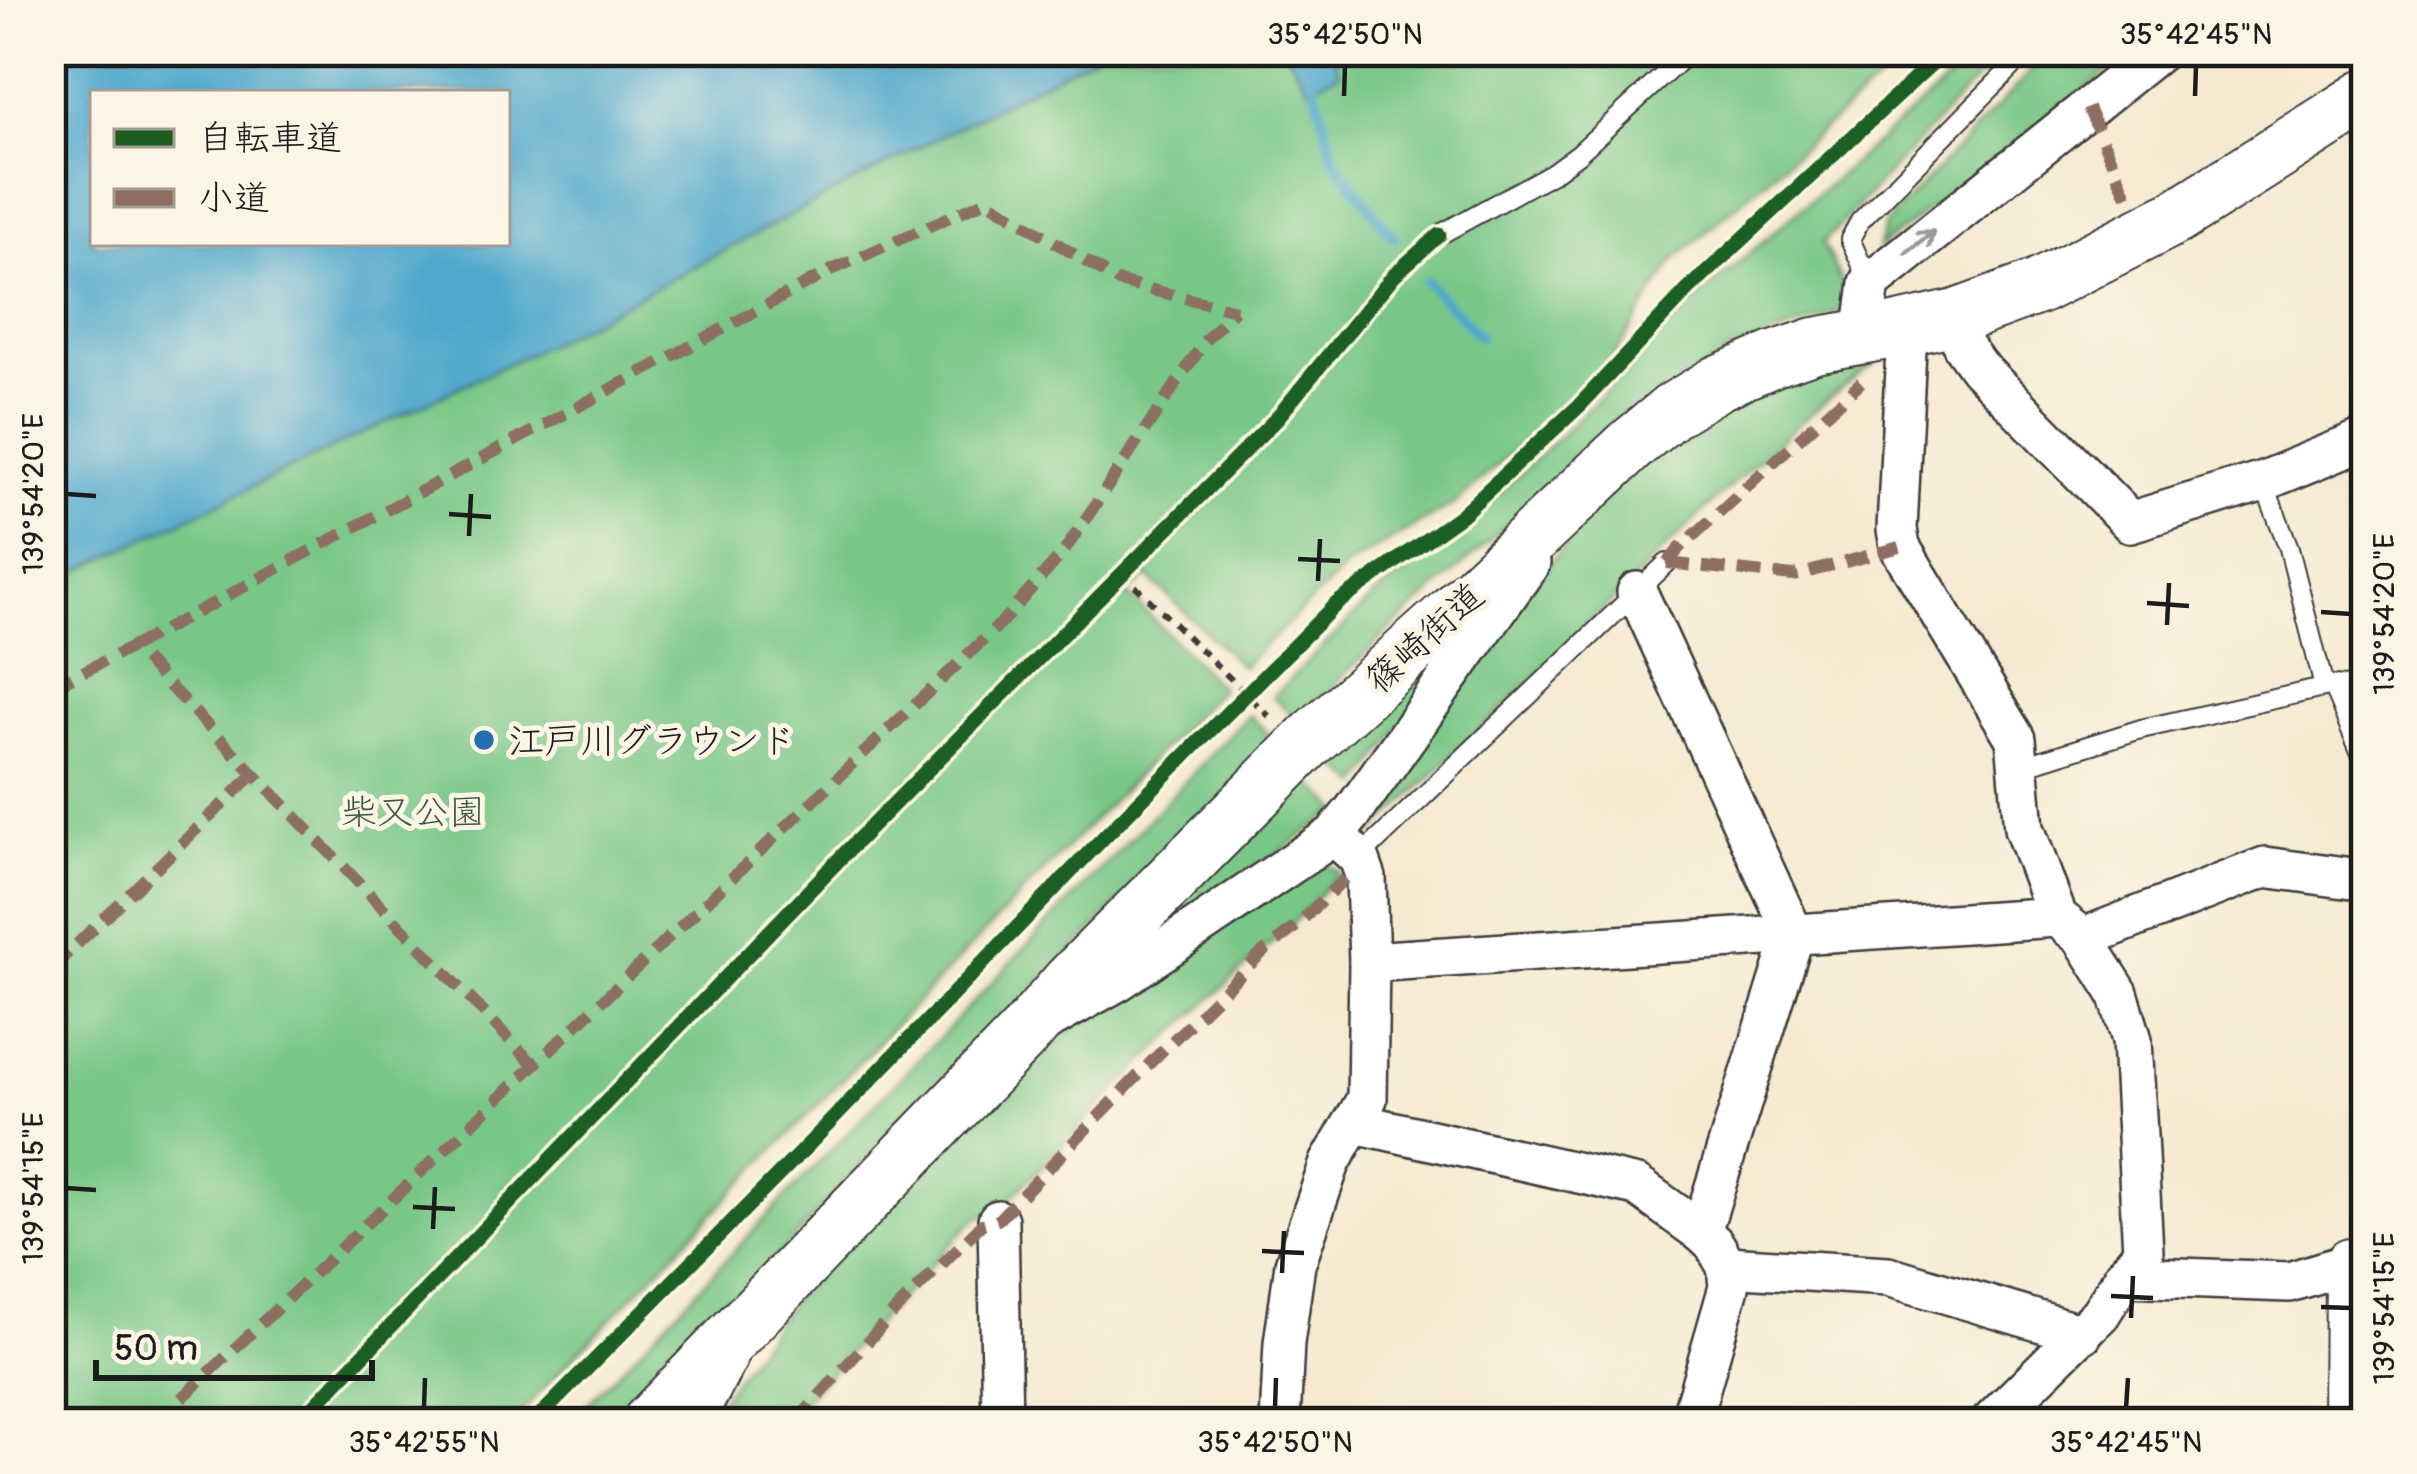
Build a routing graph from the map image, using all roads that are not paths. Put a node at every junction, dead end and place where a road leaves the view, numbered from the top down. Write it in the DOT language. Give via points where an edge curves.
graph roads {
  1 [pos="1690,51"];
  2 [pos="2023,51"];
  3 [pos="2159,51"];
  4 [pos="2366,97"];
  5 [pos="1438,235"];
  6 [pos="1899,316"];
  7 [pos="2366,439"];
  8 [pos="2263,481"];
  9 [pos="1590,482"];
  10 [pos="1667,563"];
  11 [pos="1637,592"];
  12 [pos="2328,687"];
  13 [pos="2366,688"];
  14 [pos="2366,765"];
  15 [pos="2020,767"];
  16 [pos="1346,846"];
  17 [pos="2366,881"];
  18 [pos="2070,927"];
  19 [pos="1793,935"];
  20 [pos="1369,962"];
  21 [pos="1025,1033"];
  22 [pos="1355,1123"];
  23 [pos="998,1220"];
  24 [pos="1701,1232"];
  25 [pos="2358,1260"];
  26 [pos="1727,1266"];
  27 [pos="2124,1276"];
  28 [pos="746,1322"];
  29 [pos="2081,1334"];
  30 [pos="649,1423"];
  31 [pos="693,1423"];
  32 [pos="1002,1423"];
  33 [pos="1280,1423"];
  34 [pos="1690,1423"];
  35 [pos="1990,1423"];
  36 [pos="2348,1423"];
  1 -- 5 [label="lane" via="1578,154"];
  2 -- 6 [label="lane" via="1850,238"];
  6 -- 3 [label="street, one-way"];
  4 -- 6 [label="main road, 篠崎街道" via="2176,217 2038,287"];
  6 -- 8 [label="street" via="1963,346 2130,522"];
  6 -- 9 [label="main road, 篠崎街道" via="1718,383 1673,410"];
  6 -- 15 [label="street" via="1900,547 2017,739"];
  7 -- 8 [label="street"];
  8 -- 12 [label="lane"];
  9 -- 16 [label="street" via="1353,812"];
  9 -- 21 [label="main road, 篠崎街道" via="1310,740"];
  10 -- 11 [label="lane"];
  11 -- 16 [label="lane"];
  11 -- 19 [label="street"];
  12 -- 13 [label="lane"];
  12 -- 14 [label="lane"];
  12 -- 15 [label="lane" via="2141,729"];
  15 -- 18 [label="street" via="2024,828"];
  16 -- 20 [label="street" via="1366,878"];
  16 -- 21 [label="street"];
  17 -- 18 [label="street" via="2265,867"];
  18 -- 19 [label="street"];
  18 -- 27 [label="street" via="2118,993 2132,1040 2144,1252"];
  19 -- 20 [label="street"];
  19 -- 24 [label="street"];
  20 -- 22 [label="street" via="1367,1099"];
  21 -- 28 [label="main road, 篠崎街道"];
  22 -- 24 [label="street" via="1637,1186"];
  22 -- 33 [label="street" via="1330,1163 1295,1264"];
  23 -- 32 [label="street"];
  24 -- 26 [label="street"];
  25 -- 27 [label="street" via="2289,1282"];
  25 -- 36 [label="street"];
  26 -- 29 [label="street" via="1888,1276"];
  26 -- 34 [label="street" via="1729,1288"];
  27 -- 29 [label="street"];
  28 -- 30 [label="main road, 篠崎街道"];
  28 -- 31 [label="street"];
  29 -- 35 [label="street"];
}
